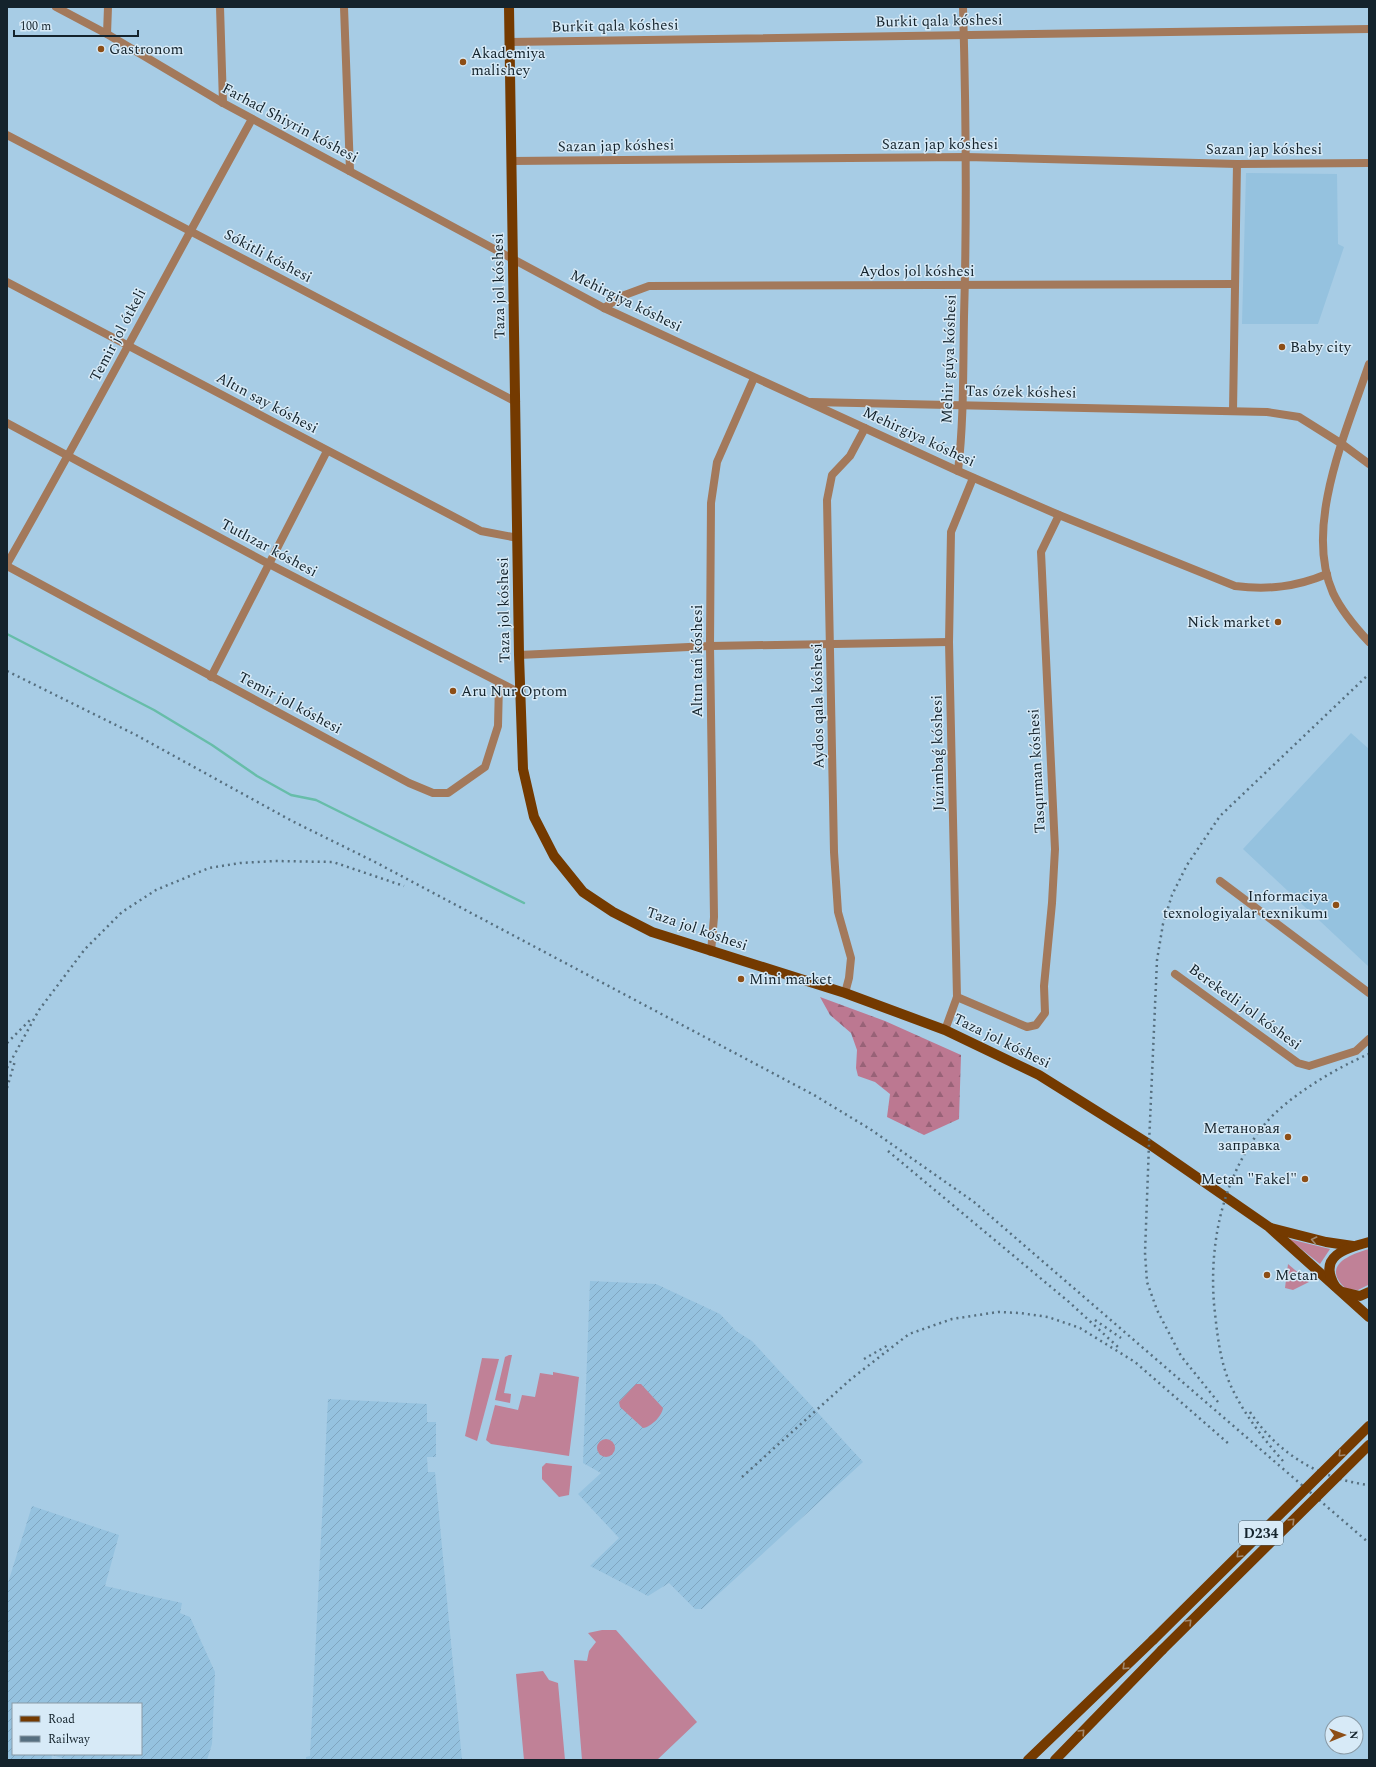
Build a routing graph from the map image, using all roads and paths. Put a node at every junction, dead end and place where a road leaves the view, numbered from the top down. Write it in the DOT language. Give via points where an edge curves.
graph roads {
  1 [pos="56,7"];
  2 [pos="108,7"];
  3 [pos="220,7"];
  4 [pos="344,7"];
  5 [pos="509,7"];
  6 [pos="963,7"];
  7 [pos="1369,29"];
  8 [pos="107,34"];
  9 [pos="964,34"];
  10 [pos="509,42"];
  11 [pos="222,103"];
  12 [pos="252,119"];
  13 [pos="7,136"];
  14 [pos="966,157"];
  15 [pos="511,161"];
  16 [pos="1369,163"];
  17 [pos="1237,164"];
  18 [pos="350,171"];
  19 [pos="190,231"];
  20 [pos="514,259"];
  21 [pos="7,282"];
  22 [pos="1235,284"];
  23 [pos="965,285"];
  24 [pos="604,308"];
  25 [pos="127,346"];
  26 [pos="1369,364"];
  27 [pos="754,378"];
  28 [pos="516,402"];
  29 [pos="808,402"];
  30 [pos="963,405"];
  31 [pos="1233,410"];
  32 [pos="7,423"];
  33 [pos="865,428"];
  34 [pos="1342,444"];
  35 [pos="326,450"];
  36 [pos="69,457"];
  37 [pos="1369,464"];
  38 [pos="958,471"];
  39 [pos="973,478"];
  40 [pos="1059,515"];
  41 [pos="518,538"];
  42 [pos="269,564"];
  43 [pos="7,565"];
  44 [pos="1327,574"];
  45 [pos="949,642"];
  46 [pos="1369,642"];
  47 [pos="831,644"];
  48 [pos="710,646"];
  49 [pos="519,655"];
  50 [pos="211,677"];
  51 [pos="499,684"];
  52 [pos="520,693"];
  53 [pos="1220,882"];
  54 [pos="711,952"];
  55 [pos="1175,974"];
  56 [pos="845,993"];
  57 [pos="1369,993"];
  58 [pos="957,997"];
  59 [pos="945,1030"];
  60 [pos="1369,1040"];
  61 [pos="1269,1227"];
  62 [pos="1369,1242"];
  63 [pos="1352,1246"];
  64 [pos="1338,1290"];
  65 [pos="1369,1292"];
  66 [pos="1369,1317"];
  67 [pos="1369,1426"];
  68 [pos="1369,1445"];
  69 [pos="1028,1760"];
  70 [pos="1054,1760"];
  1 -- 8 [label="street, Farhad Shiyrin kóshesi"];
  2 -- 8 [label="street"];
  3 -- 11 [label="street"];
  4 -- 18 [label="street"];
  5 -- 10 [label="main road, Taza jol kóshesi"];
  6 -- 9 [label="street, Mehir gúyа kóshesi"];
  7 -- 9 [label="street, Burkit qala kóshesi"];
  8 -- 11 [label="street, Farhad Shiyrin kóshesi"];
  9 -- 10 [label="street, Burkit qala kóshesi"];
  9 -- 14 [label="street, Mehir gúyа kóshesi"];
  10 -- 15 [label="main road, Taza jol kóshesi"];
  11 -- 12 [label="street, Farhad Shiyrin kóshesi"];
  12 -- 18 [label="street, Farhad Shiyrin kóshesi"];
  12 -- 19 [label="street, Temir jol ótkeli"];
  13 -- 19 [label="street, Sókitli kóshesi"];
  14 -- 15 [label="street, Sazan jap kóshesi"];
  14 -- 17 [label="street, Sazan jap kóshesi"];
  14 -- 23 [label="street, Mehir gúyа kóshesi"];
  15 -- 20 [label="main road, Taza jol kóshesi"];
  16 -- 17 [label="street, Sazan jap kóshesi"];
  17 -- 22 [label="street"];
  18 -- 20 [label="street, Farhad Shiyrin kóshesi"];
  19 -- 25 [label="street, Temir jol ótkeli"];
  19 -- 28 [label="street, Sókitli kóshesi"];
  20 -- 24 [label="street, Mehirgiya kóshesi"];
  20 -- 28 [label="main road, Taza jol kóshesi"];
  21 -- 25 [label="street, Altın say kóshesi"];
  22 -- 23 [label="street, Aydos jol kóshesi"];
  22 -- 31 [label="street"];
  23 -- 24 [label="street, Aydos jol kóshesi" via="650,286 622,296"];
  23 -- 30 [label="street, Mehir gúyа kóshesi"];
  24 -- 27 [label="street, Mehirgiya kóshesi"];
  25 -- 35 [label="street, Altın say kóshesi"];
  25 -- 36 [label="street, Temir jol ótkeli"];
  26 -- 34 [label="street"];
  27 -- 29 [label="street, Mehirgiya kóshesi"];
  27 -- 48 [label="street, Altın tań kóshesi" via="717,462 711,503"];
  28 -- 41 [label="main road, Taza jol kóshesi"];
  29 -- 30 [label="street, Tas ózek kóshesi"];
  29 -- 33 [label="street, Mehirgiya kóshesi"];
  30 -- 31 [label="street, Tas ózek kóshesi"];
  30 -- 38 [label="street, Mehir gúyа kóshesi"];
  31 -- 34 [label="street, Tas ózek kóshesi" via="1299,417"];
  32 -- 36 [label="street, Tutlızar kóshesi"];
  33 -- 38 [label="street, Mehirgiya kóshesi"];
  33 -- 47 [label="street, Aydos qala kóshesi" via="850,456 832,476 827,500"];
  34 -- 37 [label="street, Tas ózek kóshesi"];
  34 -- 44 [label="street" via="1324,508 1322,533"];
  35 -- 41 [label="street, Altın say kóshesi" via="481,531"];
  35 -- 42 [label="street"];
  36 -- 42 [label="street, Tutlızar kóshesi"];
  36 -- 43 [label="street, Temir jol ótkeli"];
  38 -- 39 [label="street, Mehirgiya kóshesi"];
  39 -- 40 [label="street, Mehirgiya kóshesi"];
  39 -- 45 [label="street, Júzimbaǵ kóshesi" via="951,532"];
  40 -- 44 [label="street, Mehirgiya kóshesi" via="1235,586 1261,589 1307,582"];
  40 -- 58 [label="street, Tasqırman kóshesi" via="1041,552 1055,849 1044,986 1045,1013 1036,1025 1027,1027"];
  41 -- 49 [label="main road, Taza jol kóshesi"];
  42 -- 50 [label="street"];
  42 -- 51 [label="street, Tutlızar kóshesi"];
  43 -- 50 [label="street, Temir jol kóshesi"];
  44 -- 46 [label="street" via="1340,607"];
  45 -- 47 [label="street"];
  45 -- 58 [label="street, Júzimbaǵ kóshesi"];
  47 -- 48 [label="street"];
  47 -- 56 [label="street, Aydos qala kóshesi" via="834,852 838,912 851,958"];
  48 -- 49 [label="street"];
  48 -- 54 [label="street, Altın tań kóshesi" via="714,917"];
  49 -- 52 [label="main road, Taza jol kóshesi"];
  50 -- 51 [label="street, Temir jol kóshesi" via="433,794 448,793 484,767 498,726"];
  51 -- 52 [label="street, Tutlızar kóshesi"];
  52 -- 54 [label="main road, Taza jol kóshesi" via="523,769 534,817 554,856 583,892 613,912 652,932"];
  53 -- 57 [label="street"];
  54 -- 56 [label="main road, Taza jol kóshesi"];
  55 -- 60 [label="street, Bereketli jol kóshesi" via="1298,1063 1309,1066 1356,1051"];
  56 -- 59 [label="main road, Taza jol kóshesi"];
  58 -- 59 [label="street, Júzimbaǵ kóshesi"];
  59 -- 61 [label="main road, Taza jol kóshesi" via="1039,1074 1149,1144"];
  63 -- 61 [label="main road, one-way" via="1299,1236"];
  61 -- 64 [label="main road, Taza jol kóshesi"];
  62 -- 63 [label="main road"];
  63 -- 64 [label="main road" via="1339,1252 1332,1259 1329,1270"];
  64 -- 65 [label="main road" via="1353,1296"];
  64 -- 66 [label="main road, Taza jol kóshesi"];
  67 -- 69 [label="main road, D234, one-way, bridge"];
  70 -- 68 [label="main road, D234, one-way, bridge"];
}
